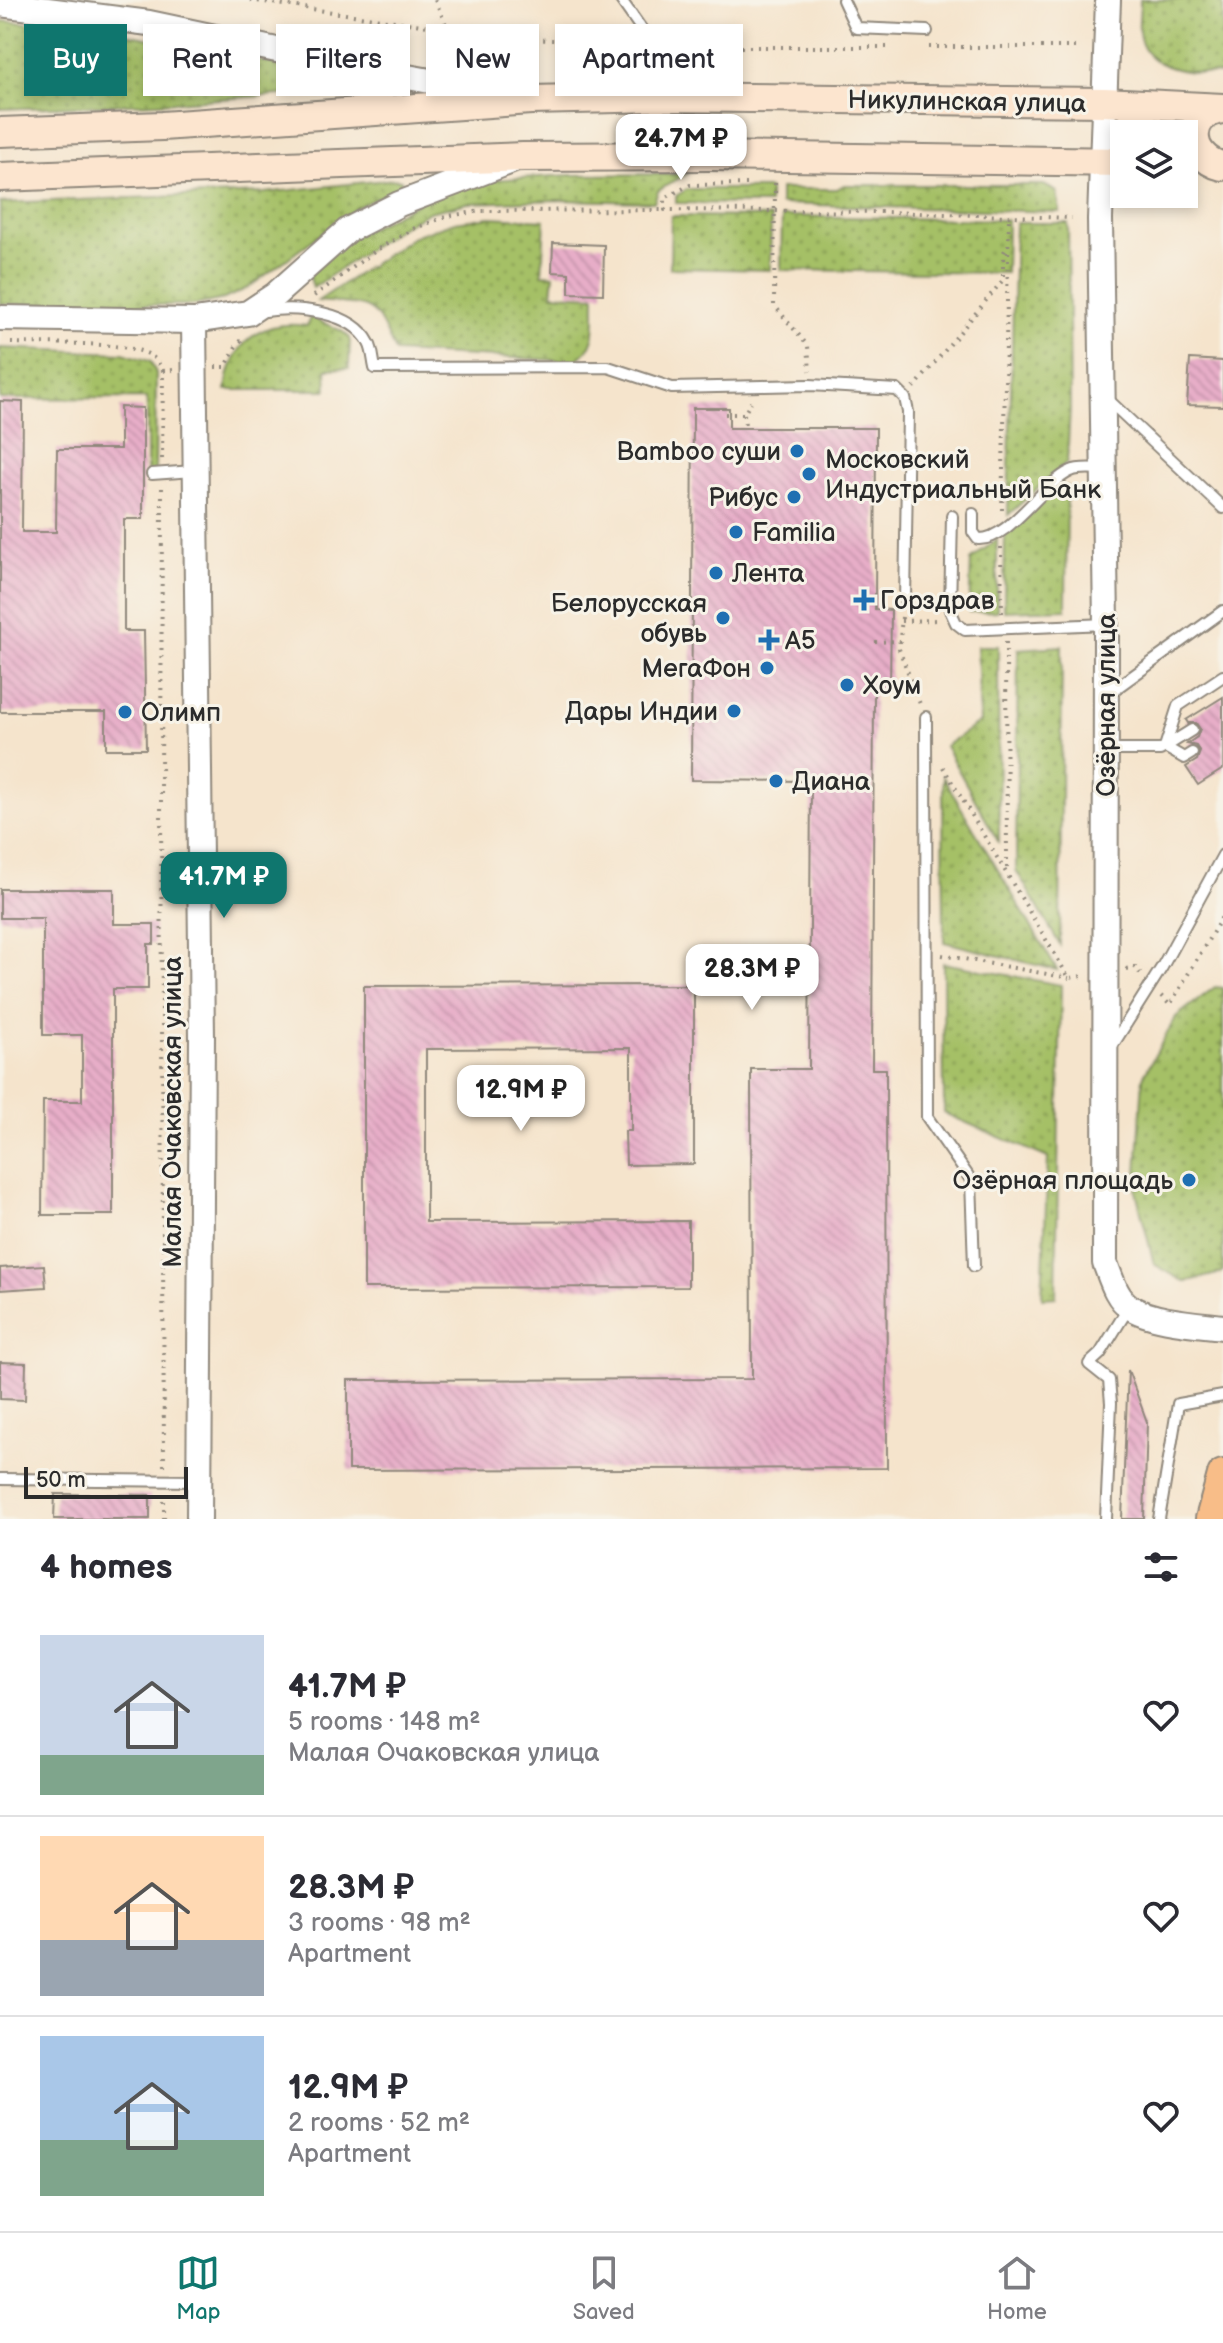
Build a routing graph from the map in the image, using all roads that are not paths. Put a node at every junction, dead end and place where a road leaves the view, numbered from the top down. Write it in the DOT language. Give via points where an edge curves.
graph roads {
  1 [pos="621,0"];
  2 [pos="843,0"];
  3 [pos="1108,0"];
  4 [pos="0,4"];
  5 [pos="927,31"];
  6 [pos="660,97"];
  7 [pos="531,100"];
  8 [pos="1104,102"];
  9 [pos="1223,108"];
  10 [pos="0,132"];
  11 [pos="1110,138"];
  12 [pos="523,157"];
  13 [pos="1110,162"];
  14 [pos="1198,165"];
  15 [pos="1223,166"];
  16 [pos="0,177"];
  17 [pos="1110,178"];
  18 [pos="248,313"];
  19 [pos="0,318"];
  20 [pos="194,321"];
  21 [pos="1103,395"];
  22 [pos="1105,469"];
  23 [pos="196,471"];
  24 [pos="157,473"];
  25 [pos="1223,508"];
  26 [pos="973,514"];
  27 [pos="952,516"];
  28 [pos="905,602"];
  29 [pos="1223,611"];
  30 [pos="1106,624"];
  31 [pos="1223,676"];
  32 [pos="1106,696"];
  33 [pos="926,717"];
  34 [pos="1192,730"];
  35 [pos="1165,747"];
  36 [pos="1106,750"];
  37 [pos="1192,753"];
  38 [pos="1223,855"];
  39 [pos="1104,1058"];
  40 [pos="974,1266"];
  41 [pos="1129,1307"];
  42 [pos="1223,1327"];
  43 [pos="1223,1396"];
  44 [pos="1223,1475"];
  45 [pos="0,1479"];
  46 [pos="199,1481"];
  47 [pos="199,1519"];
  48 [pos="1106,1519"];
  49 [pos="1159,1519"];
  50 [pos="1211,1519"];
  1 -- 6 [label="lane" via="654,47"];
  2 -- 5 [label="lane" via="856,28"];
  3 -- 8 [label="street, Озёрная улица"];
  4 -- 7 [label="street, Никулинская улица" via="149,23"];
  6 -- 7 [label="main road, Никулинская улица"];
  6 -- 8 [label="main road, Никулинская улица"];
  7 -- 10 [label="main road"];
  8 -- 9 [label="main road, Никулинская улица"];
  8 -- 11 [label="street, Озёрная улица"];
  9 -- 15 [label="main road" via="1203,117 1195,133 1205,159"];
  12 -- 13 [label="main road"];
  12 -- 16 [label="main road"];
  12 -- 18 [label="street" via="399,204 348,230"];
  14 -- 15 [label="main road"];
  17 -- 21 [label="street, Озёрная улица" via="1100,219"];
  18 -- 20 [label="street"];
  18 -- 28 [label="lane" via="308,308 353,326 369,342 375,368 608,367 672,388 810,385 897,390 908,412"];
  19 -- 20 [label="street"];
  20 -- 23 [label="street, Малая Очаковская улица"];
  21 -- 22 [label="street, Озёрная улица"];
  21 -- 25 [label="lane"];
  22 -- 26 [label="lane" via="1071,471 986,539 973,532"];
  22 -- 30 [label="street, Озёрная улица"];
  23 -- 24 [label="lane"];
  23 -- 46 [label="street, Малая Очаковская улица" via="202,1038"];
  27 -- 30 [label="lane" via="950,610 965,630"];
  29 -- 32 [label="lane"];
  30 -- 32 [label="street, Озёрная улица"];
  31 -- 35 [label="lane" via="1178,706"];
  32 -- 36 [label="street, Озёрная улица"];
  33 -- 40 [label="lane" via="927,1117 971,1180"];
  34 -- 35 [label="lane"];
  35 -- 36 [label="lane"];
  35 -- 37 [label="lane" via="1184,758"];
  36 -- 39 [label="street, Озёрная улица"];
  38 -- 39 [label="lane" via="1162,967"];
  39 -- 41 [label="street, Озёрная улица" via="1105,1263"];
  41 -- 42 [label="street" via="1164,1319"];
  41 -- 48 [label="lane" via="1089,1364 1109,1380"];
  43 -- 49 [label="lane" via="1178,1404"];
  44 -- 50 [label="main road"];
  45 -- 46 [label="lane"];
  46 -- 47 [label="street, Малая Очаковская улица"];
}
